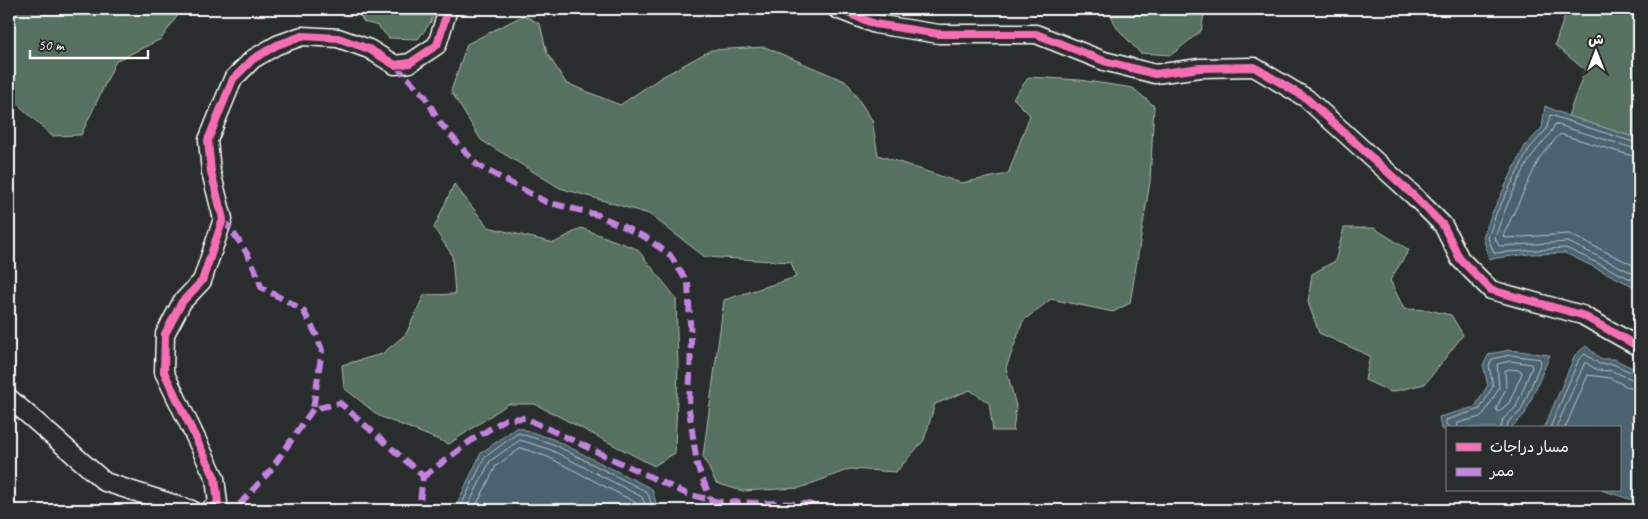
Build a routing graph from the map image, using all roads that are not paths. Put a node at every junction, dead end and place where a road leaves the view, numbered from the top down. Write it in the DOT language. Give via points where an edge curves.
graph roads {
  1 [pos="448,9"];
  2 [pos="837,9"];
  3 [pos="1639,347"];
  4 [pos="9,398"];
  5 [pos="192,510"];
  6 [pos="210,510"];
  1 -- 6 [label="street" via="437,45 410,63 395,65 369,49 338,38 302,36 277,45 253,60 233,80 208,140 211,172 222,219 202,281 182,302 165,334 164,372 215,478 218,503"];
  2 -- 3 [label="street" via="874,24 939,34 1036,34 1104,61 1155,74 1200,68 1254,67 1306,98 1413,195 1443,225 1460,259 1491,290 1582,315"];
  4 -- 5 [label="street" via="105,482"];
}
